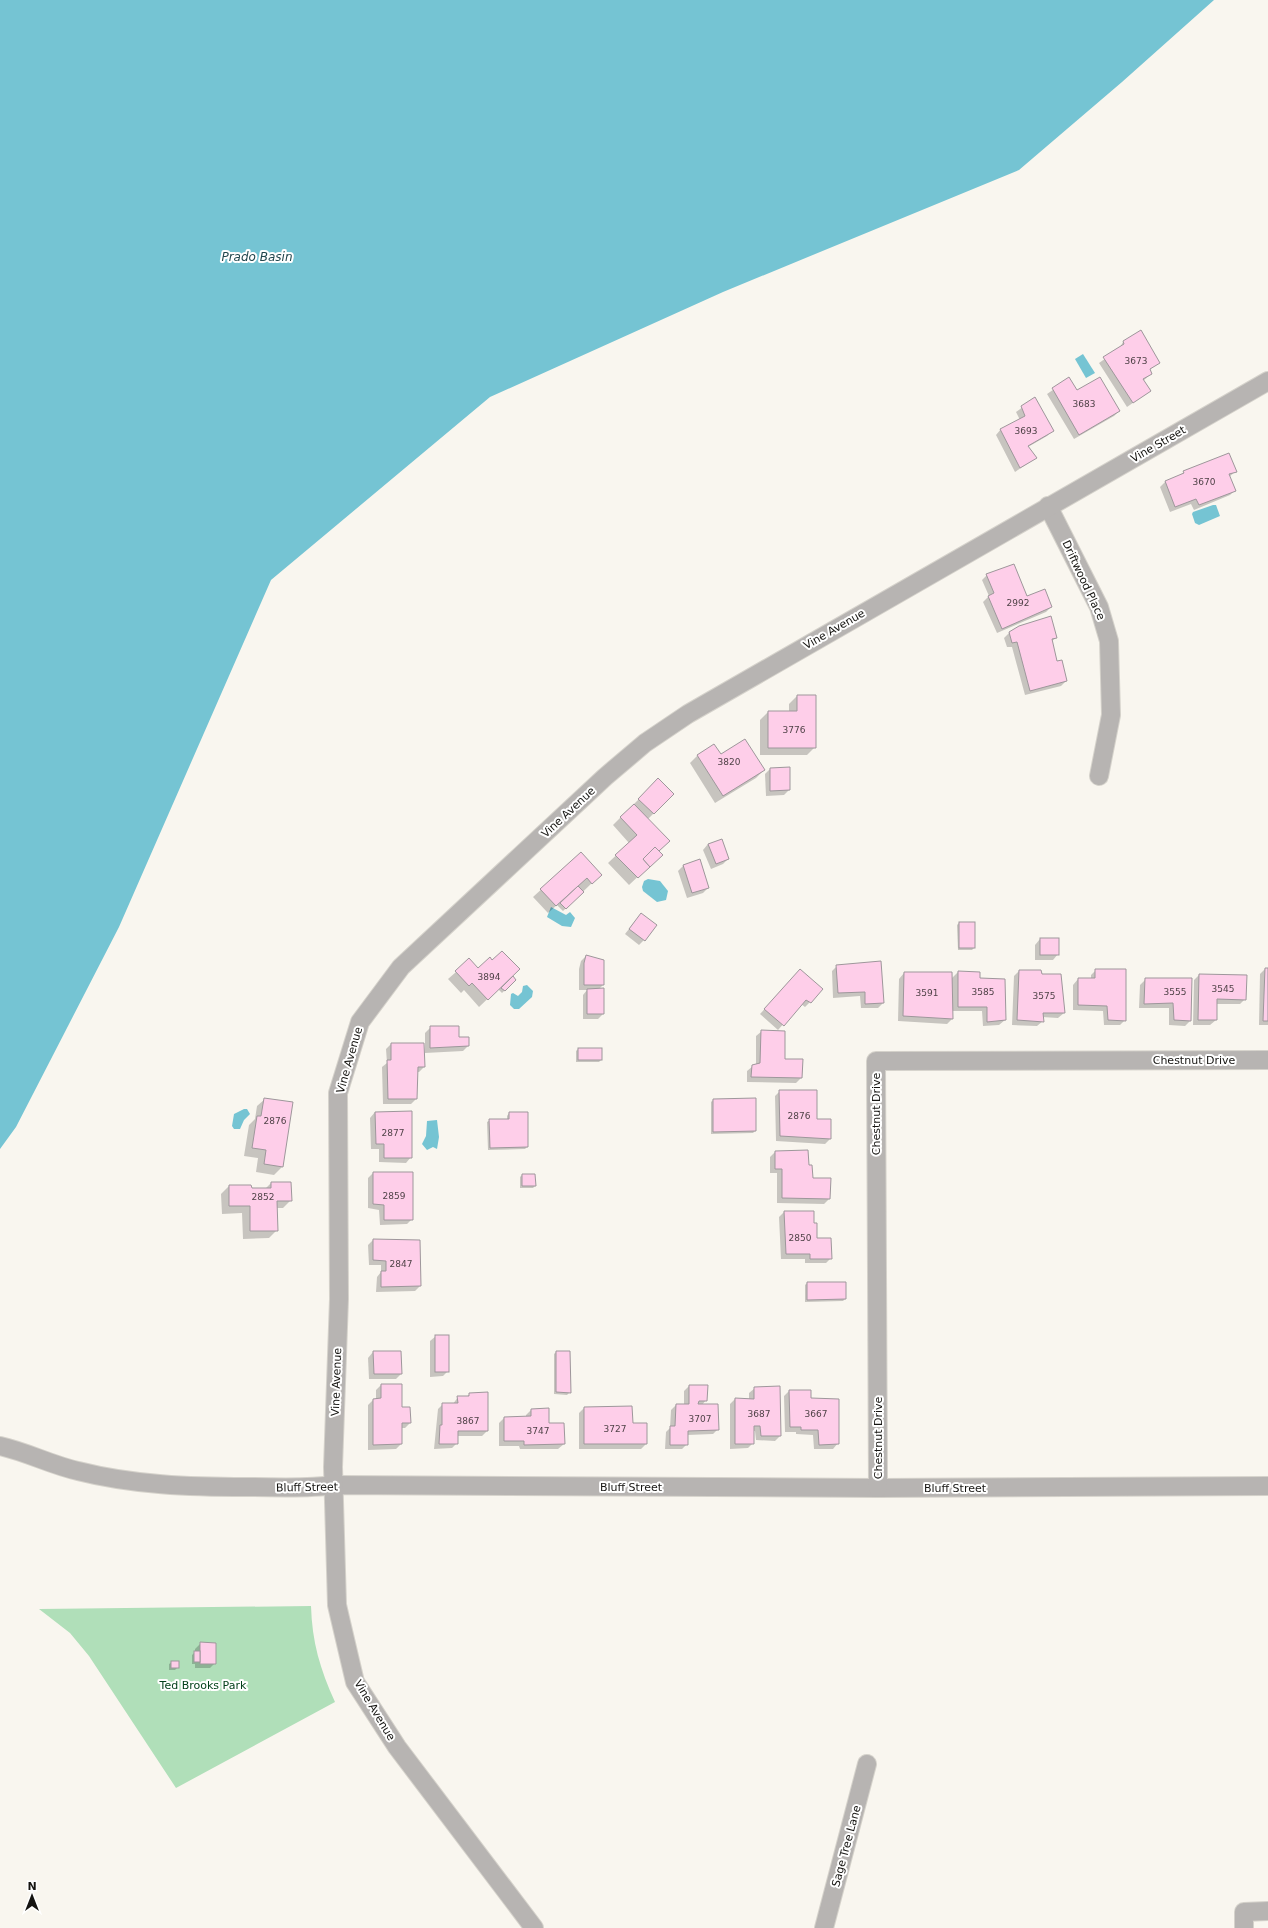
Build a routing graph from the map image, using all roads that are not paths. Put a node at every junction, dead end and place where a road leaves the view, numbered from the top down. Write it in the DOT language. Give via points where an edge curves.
graph roads {
  1 [pos="1268,382"];
  2 [pos="1048,506"];
  3 [pos="1099,776"];
  4 [pos="1268,1060"];
  5 [pos="0,1446"];
  6 [pos="335,1485"];
  7 [pos="1268,1486"];
  8 [pos="878,1488"];
  9 [pos="867,1764"];
  10 [pos="1268,1911"];
  11 [pos="534,1928"];
  12 [pos="824,1928"];
  13 [pos="1244,1928"];
  1 -- 2 [label="street, Vine Street"];
  2 -- 3 [label="street, Driftwood Place" via="1099,607 1109,641 1111,715"];
  2 -- 6 [label="street, Vine Avenue" via="688,714 645,743 605,777 401,967 360,1022 338,1093 339,1298 333,1467"];
  4 -- 8 [label="street, Chestnut Drive" via="876,1061"];
  5 -- 6 [label="street, Bluff Street" via="77,1471 136,1482 192,1487 314,1488"];
  6 -- 8 [label="street, Bluff Street"];
  6 -- 11 [label="street, Vine Avenue" via="337,1605 355,1682 397,1747"];
  7 -- 8 [label="street, Bluff Street"];
  9 -- 12 [label="street, Sage Tree Lane"];
  10 -- 13 [label="street" via="1244,1912"];
}
